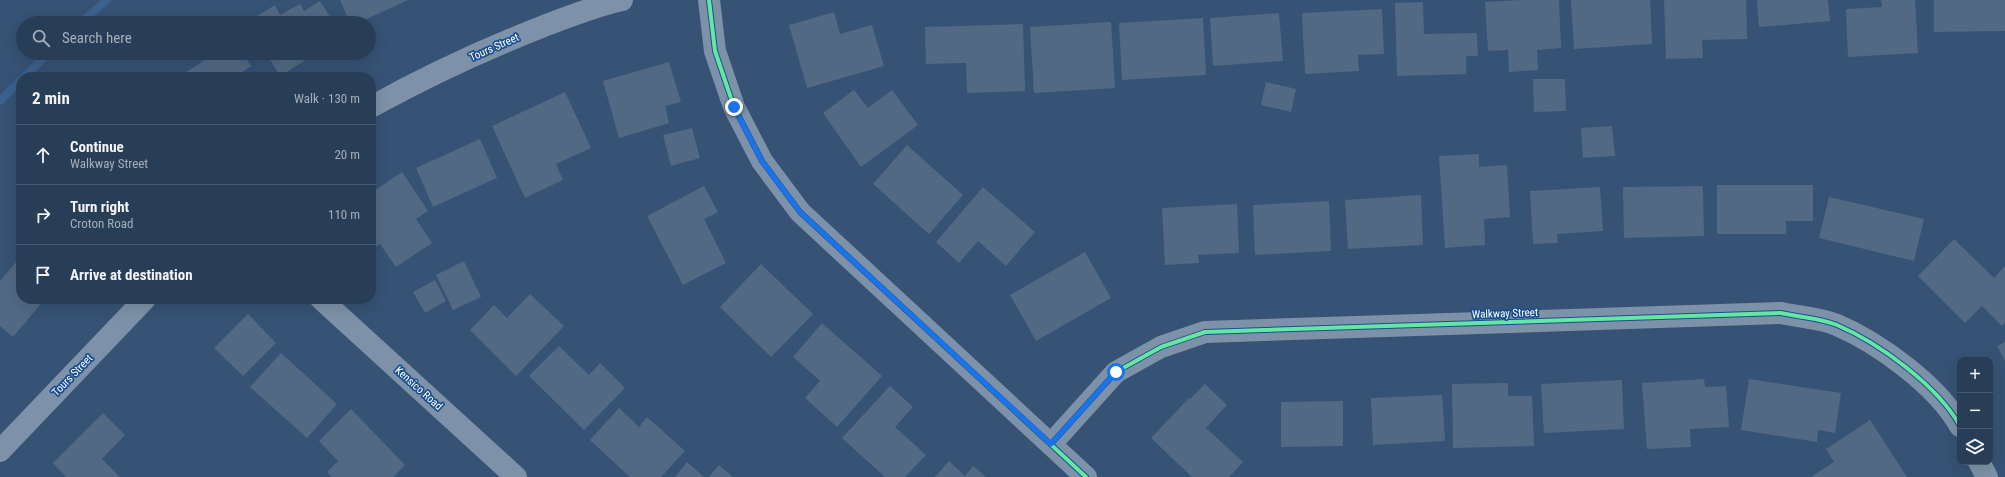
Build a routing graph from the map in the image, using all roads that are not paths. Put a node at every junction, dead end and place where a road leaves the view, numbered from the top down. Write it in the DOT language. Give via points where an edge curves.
graph roads {
  1 [pos="622,0"];
  2 [pos="709,0"];
  3 [pos="376,104"];
  4 [pos="140,304"];
  5 [pos="327,304"];
  6 [pos="1957,421"];
  7 [pos="1051,444"];
  8 [pos="0,452"];
  9 [pos="1981,465"];
  10 [pos="516,477"];
  11 [pos="1086,477"];
  12 [pos="1987,477"];
  1 -- 3 [label="street, Tours Street" via="600,5 505,41"];
  2 -- 7 [label="street" via="715,51 734,107 762,161 800,212"];
  4 -- 8 [label="street, Tours Street"];
  5 -- 10 [label="street, Kensico Road"];
  6 -- 7 [label="street, Walkway Street" via="1922,382 1881,348 1836,325 1781,313 1205,332 1161,347 1116,372"];
  7 -- 11 [label="street"];
  9 -- 12 [label="street"];
}
